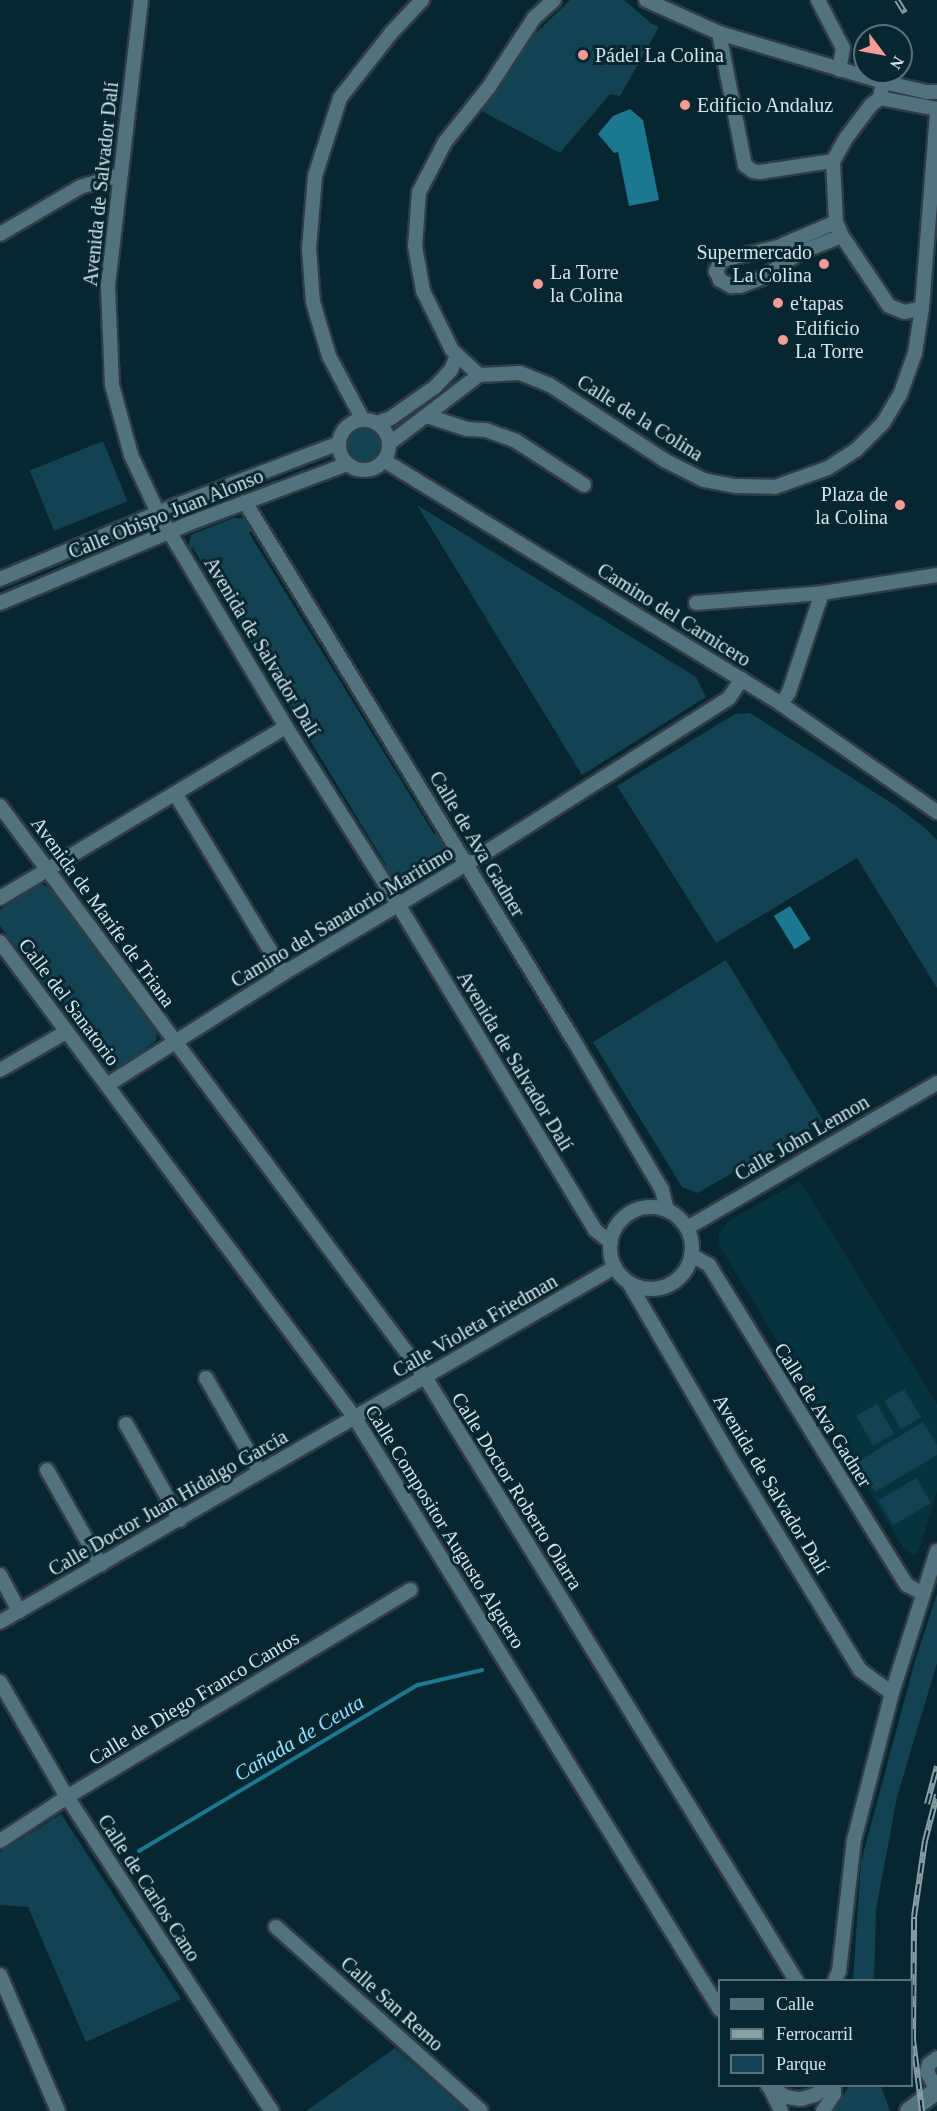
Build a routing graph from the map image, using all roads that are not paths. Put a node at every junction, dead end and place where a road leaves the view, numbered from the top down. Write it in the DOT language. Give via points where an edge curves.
graph roads {
  1 [pos="141,0"];
  2 [pos="423,0"];
  3 [pos="554,0"];
  4 [pos="646,0"];
  5 [pos="818,0"];
  6 [pos="719,33"];
  7 [pos="839,70"];
  8 [pos="853,74"];
  9 [pos="883,84"];
  10 [pos="892,84"];
  11 [pos="937,92"];
  12 [pos="880,98"];
  13 [pos="937,110"];
  14 [pos="833,161"];
  15 [pos="120,175"];
  16 [pos="836,222"];
  17 [pos="0,234"];
  18 [pos="842,236"];
  19 [pos="922,308"];
  20 [pos="457,355"];
  21 [pos="479,375"];
  22 [pos="427,416"];
  23 [pos="370,421"];
  24 [pos="390,443"];
  25 [pos="339,444"];
  26 [pos="385,461"];
  27 [pos="347,465"];
  28 [pos="584,485"];
  29 [pos="245,502"];
  30 [pos="158,513"];
  31 [pos="170,532"];
  32 [pos="937,575"];
  33 [pos="0,579"];
  34 [pos="822,593"];
  35 [pos="0,603"];
  36 [pos="696,603"];
  37 [pos="741,680"];
  38 [pos="781,704"];
  39 [pos="286,727"];
  40 [pos="176,795"];
  41 [pos="0,806"];
  42 [pos="937,812"];
  43 [pos="466,865"];
  44 [pos="49,870"];
  45 [pos="0,898"];
  46 [pos="399,906"];
  47 [pos="0,942"];
  48 [pos="284,973"];
  49 [pos="66,1032"];
  50 [pos="174,1042"];
  51 [pos="0,1070"];
  52 [pos="937,1083"];
  53 [pos="107,1085"];
  54 [pos="667,1210"];
  55 [pos="687,1227"];
  56 [pos="611,1242"];
  57 [pos="691,1255"];
  58 [pos="615,1267"];
  59 [pos="629,1283"];
  60 [pos="425,1377"];
  61 [pos="206,1378"];
  62 [pos="355,1418"];
  63 [pos="126,1424"];
  64 [pos="47,1470"];
  65 [pos="260,1472"];
  66 [pos="180,1520"];
  67 [pos="937,1551"];
  68 [pos="100,1565"];
  69 [pos="0,1575"];
  70 [pos="410,1590"];
  71 [pos="923,1594"];
  72 [pos="19,1611"];
  73 [pos="0,1622"];
  74 [pos="0,1682"];
  75 [pos="892,1693"];
  76 [pos="67,1797"];
  77 [pos="0,1841"];
  78 [pos="276,1927"];
  79 [pos="0,1975"];
  80 [pos="839,1977"];
  81 [pos="797,1978"];
  82 [pos="718,2007"];
  83 [pos="937,2058"];
  84 [pos="769,2087"];
  85 [pos="825,2087"];
  86 [pos="834,2087"];
  87 [pos="936,2091"];
  88 [pos="58,2111"];
  89 [pos="272,2111"];
  90 [pos="482,2111"];
  91 [pos="781,2111"];
  92 [pos="824,2111"];
  93 [pos="909,2111"];
  94 [pos="920,2111"];
  1 -- 15 [label="street, Avenida de Salvador Dalí"];
  2 -- 23 [label="street" via="340,98 315,176 309,249 313,302 329,356"];
  3 -- 20 [label="street" via="534,18 489,87 445,142 418,192 415,246 423,291"];
  4 -- 6 [label="street"];
  5 -- 7 [label="street" via="843,48"];
  6 -- 7 [label="street"];
  6 -- 14 [label="street" via="745,165 760,172"];
  7 -- 8 [label="street"];
  9 -- 12 [label="street"];
  10 -- 11 [label="street"];
  12 -- 13 [label="street, Calle de la Colina"];
  12 -- 14 [label="street" via="846,138"];
  13 -- 19 [label="street, Calle de la Colina"];
  14 -- 16 [label="street"];
  15 -- 17 [label="street" via="80,187"];
  15 -- 30 [label="street, Avenida de Salvador Dalí" via="108,286 112,385 131,455"];
  16 -- 18 [label="street"];
  16 -- 18 [label="street" via="778,247 722,260 716,271 720,280 740,286 762,278 799,253"];
  18 -- 19 [label="street" via="889,306 905,312"];
  19 -- 21 [label="street, Calle de la Colina" via="909,375 883,423 856,450 828,468 775,487 704,480 664,460 550,385 520,373"];
  20 -- 21 [label="street"];
  20 -- 23 [label="street" via="451,370 435,387 391,418"];
  21 -- 22 [label="street"];
  22 -- 24 [label="street"];
  22 -- 28 [label="street" via="516,441"];
  23 -- 24 [label="street" via="383,428"];
  23 -- 25 [label="street" via="349,425"];
  24 -- 26 [label="street"];
  25 -- 27 [label="street"];
  25 -- 30 [label="street, Calle Obispo Juan Alonso"];
  26 -- 27 [label="street" via="363,471"];
  26 -- 37 [label="street, Camino del Carnicero"];
  27 -- 29 [label="street, Calle Obispo Juan Alonso"];
  29 -- 31 [label="street, Calle Obispo Juan Alonso"];
  29 -- 43 [label="street, Calle de Ava Gadner"];
  30 -- 31 [label="street, Avenida de Salvador Dalí"];
  30 -- 33 [label="street, Calle Obispo Juan Alonso"];
  31 -- 35 [label="street, Calle Obispo Juan Alonso"];
  31 -- 39 [label="street, Avenida de Salvador Dalí"];
  32 -- 34 [label="street"];
  34 -- 36 [label="street"];
  34 -- 38 [label="street" via="789,692"];
  37 -- 38 [label="street, Camino del Carnicero"];
  37 -- 43 [label="street, Camino del Sanatorio Maritimo" via="729,698"];
  38 -- 42 [label="street, Camino del Carnicero"];
  39 -- 40 [label="street"];
  39 -- 46 [label="street, Avenida de Salvador Dalí"];
  40 -- 44 [label="street"];
  40 -- 48 [label="street"];
  41 -- 44 [label="street, Avenida de Marife de Triana"];
  43 -- 46 [label="street, Camino del Sanatorio Maritimo"];
  43 -- 54 [label="street, Calle de Ava Gadner" via="662,1190"];
  44 -- 45 [label="street"];
  44 -- 50 [label="street, Avenida de Marife de Triana"];
  46 -- 48 [label="street, Camino del Sanatorio Maritimo"];
  46 -- 56 [label="street, Avenida de Salvador Dalí" via="595,1230"];
  47 -- 49 [label="street, Calle del Sanatorio"];
  48 -- 50 [label="street, Camino del Sanatorio Maritimo"];
  49 -- 51 [label="street"];
  49 -- 53 [label="street, Calle del Sanatorio"];
  50 -- 53 [label="street, Camino del Sanatorio Maritimo"];
  50 -- 60 [label="street, Calle Doctor Roberto Olarra"];
  52 -- 55 [label="street, Calle John Lennon"];
  53 -- 62 [label="street, Calle Compositor Augusto Alguero"];
  54 -- 55 [label="street"];
  54 -- 56 [label="street" via="655,1207 631,1212 614,1230"];
  55 -- 57 [label="street"];
  56 -- 58 [label="street"];
  57 -- 59 [label="street" via="679,1278 668,1286 642,1288"];
  57 -- 71 [label="street, Calle de Ava Gadner" via="709,1265 907,1585"];
  58 -- 59 [label="street"];
  58 -- 60 [label="street, Calle Violeta Friedman"];
  59 -- 75 [label="street, Avenida de Salvador Dalí" via="861,1670"];
  60 -- 62 [label="street, Calle Violeta Friedman"];
  60 -- 81 [label="street, Calle Doctor Roberto Olarra"];
  61 -- 65 [label="street"];
  62 -- 65 [label="street, Calle Doctor Juan Hidalgo García"];
  62 -- 82 [label="street, Calle Compositor Augusto Alguero"];
  63 -- 66 [label="street"];
  64 -- 68 [label="street"];
  65 -- 66 [label="street, Calle Doctor Juan Hidalgo García"];
  66 -- 68 [label="street, Calle Doctor Juan Hidalgo García"];
  67 -- 71 [label="street"];
  68 -- 72 [label="street, Calle Doctor Juan Hidalgo García"];
  69 -- 72 [label="street"];
  70 -- 76 [label="street, Calle de Diego Franco Cantos"];
  71 -- 75 [label="street"];
  72 -- 73 [label="street, Calle Doctor Juan Hidalgo García"];
  74 -- 76 [label="street, Calle de Carlos Cano"];
  75 -- 80 [label="street" via="854,1840"];
  76 -- 77 [label="street, Calle de Diego Franco Cantos"];
  76 -- 89 [label="street, Calle de Carlos Cano"];
  78 -- 90 [label="street, Calle San Remo"];
  79 -- 88 [label="street"];
  83 -- 87 [label="street" via="927,2072"];
  84 -- 85 [label="street" via="786,2097 801,2099"];
  84 -- 91 [label="street"];
  86 -- 92 [label="street"];
  87 -- 93 [label="street"];
  87 -- 94 [label="street"];
}
